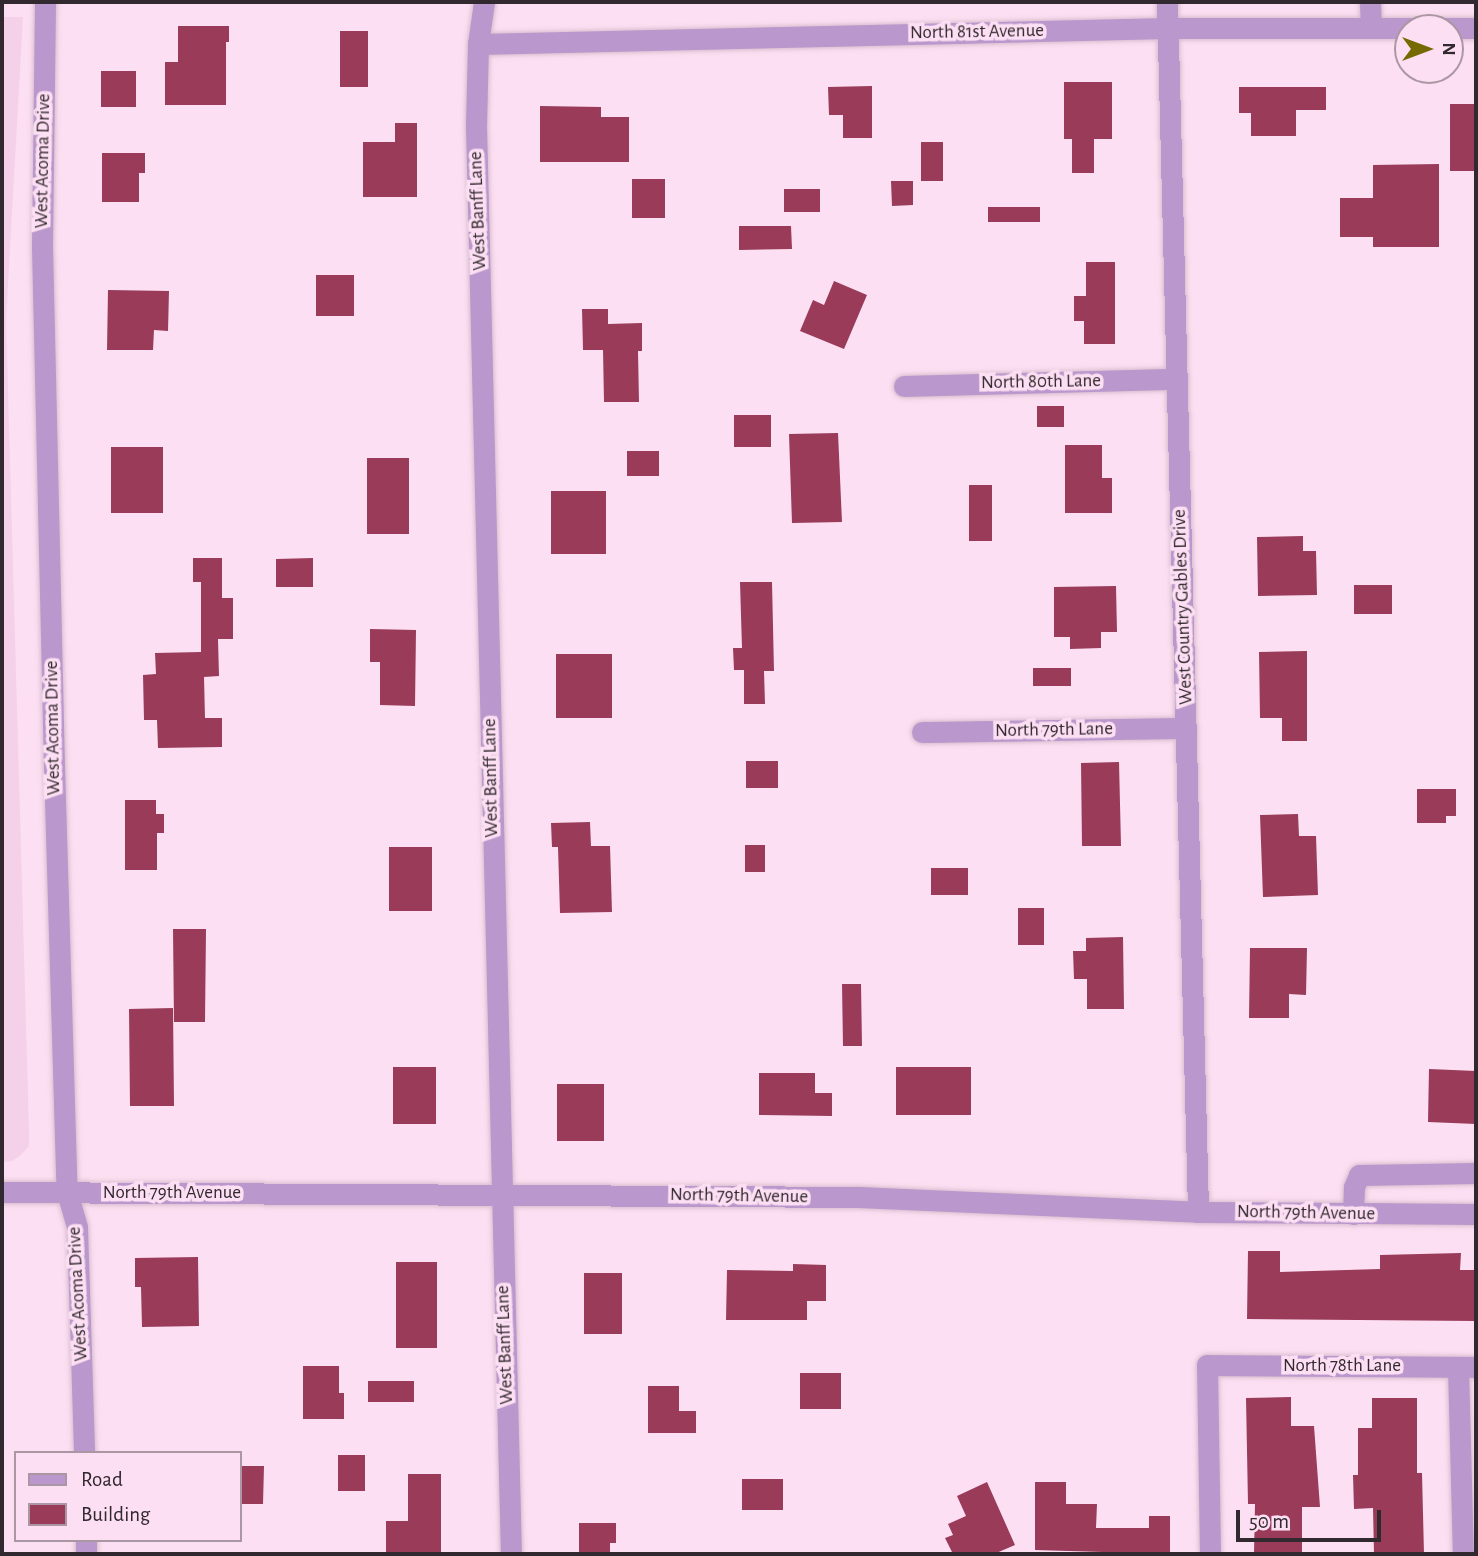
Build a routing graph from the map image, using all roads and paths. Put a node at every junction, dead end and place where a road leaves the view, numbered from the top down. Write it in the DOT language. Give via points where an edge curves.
graph roads {
  1 [pos="45,2"];
  2 [pos="484,2"];
  3 [pos="1167,2"];
  4 [pos="1370,2"];
  5 [pos="1371,27"];
  6 [pos="1168,28"];
  7 [pos="1476,28"];
  8 [pos="478,44"];
  9 [pos="1177,379"];
  10 [pos="904,386"];
  11 [pos="1186,728"];
  12 [pos="922,732"];
  13 [pos="1476,1173"];
  14 [pos="2,1192"];
  15 [pos="67,1192"];
  16 [pos="500,1194"];
  17 [pos="1198,1212"];
  18 [pos="1353,1213"];
  19 [pos="1476,1214"];
  20 [pos="1467,1367"];
  21 [pos="84,1451"];
  22 [pos="511,1554"];
  23 [pos="1210,1554"];
  24 [pos="1463,1554"];
  1 -- 15 [label="street, West Acoma Drive" via="42,246"];
  2 -- 8 [label="street, West Banff Lane"];
  3 -- 6 [label="street, West Country Gables Drive"];
  4 -- 5 [label="street"];
  5 -- 6 [label="street, North 81st Avenue"];
  5 -- 7 [label="street, North 81st Avenue"];
  6 -- 8 [label="street, North 81st Avenue"];
  6 -- 9 [label="street, West Country Gables Drive"];
  8 -- 16 [label="street, West Banff Lane" via="476,125"];
  9 -- 10 [label="street, North 80th Lane"];
  9 -- 11 [label="street, West Country Gables Drive"];
  11 -- 12 [label="street, North 79th Lane"];
  11 -- 17 [label="street, West Country Gables Drive"];
  13 -- 18 [label="street" via="1359,1175"];
  14 -- 15 [label="street, North 79th Avenue"];
  15 -- 16 [label="street, North 79th Avenue"];
  15 -- 21 [label="street, West Acoma Drive" via="77,1227"];
  16 -- 17 [label="street, North 79th Avenue" via="858,1197"];
  16 -- 22 [label="street, West Banff Lane"];
  17 -- 18 [label="street, North 79th Avenue"];
  18 -- 19 [label="street, North 79th Avenue"];
  20 -- 23 [label="street, North 78th Lane" via="1207,1365"];
  20 -- 24 [label="street"];
}
